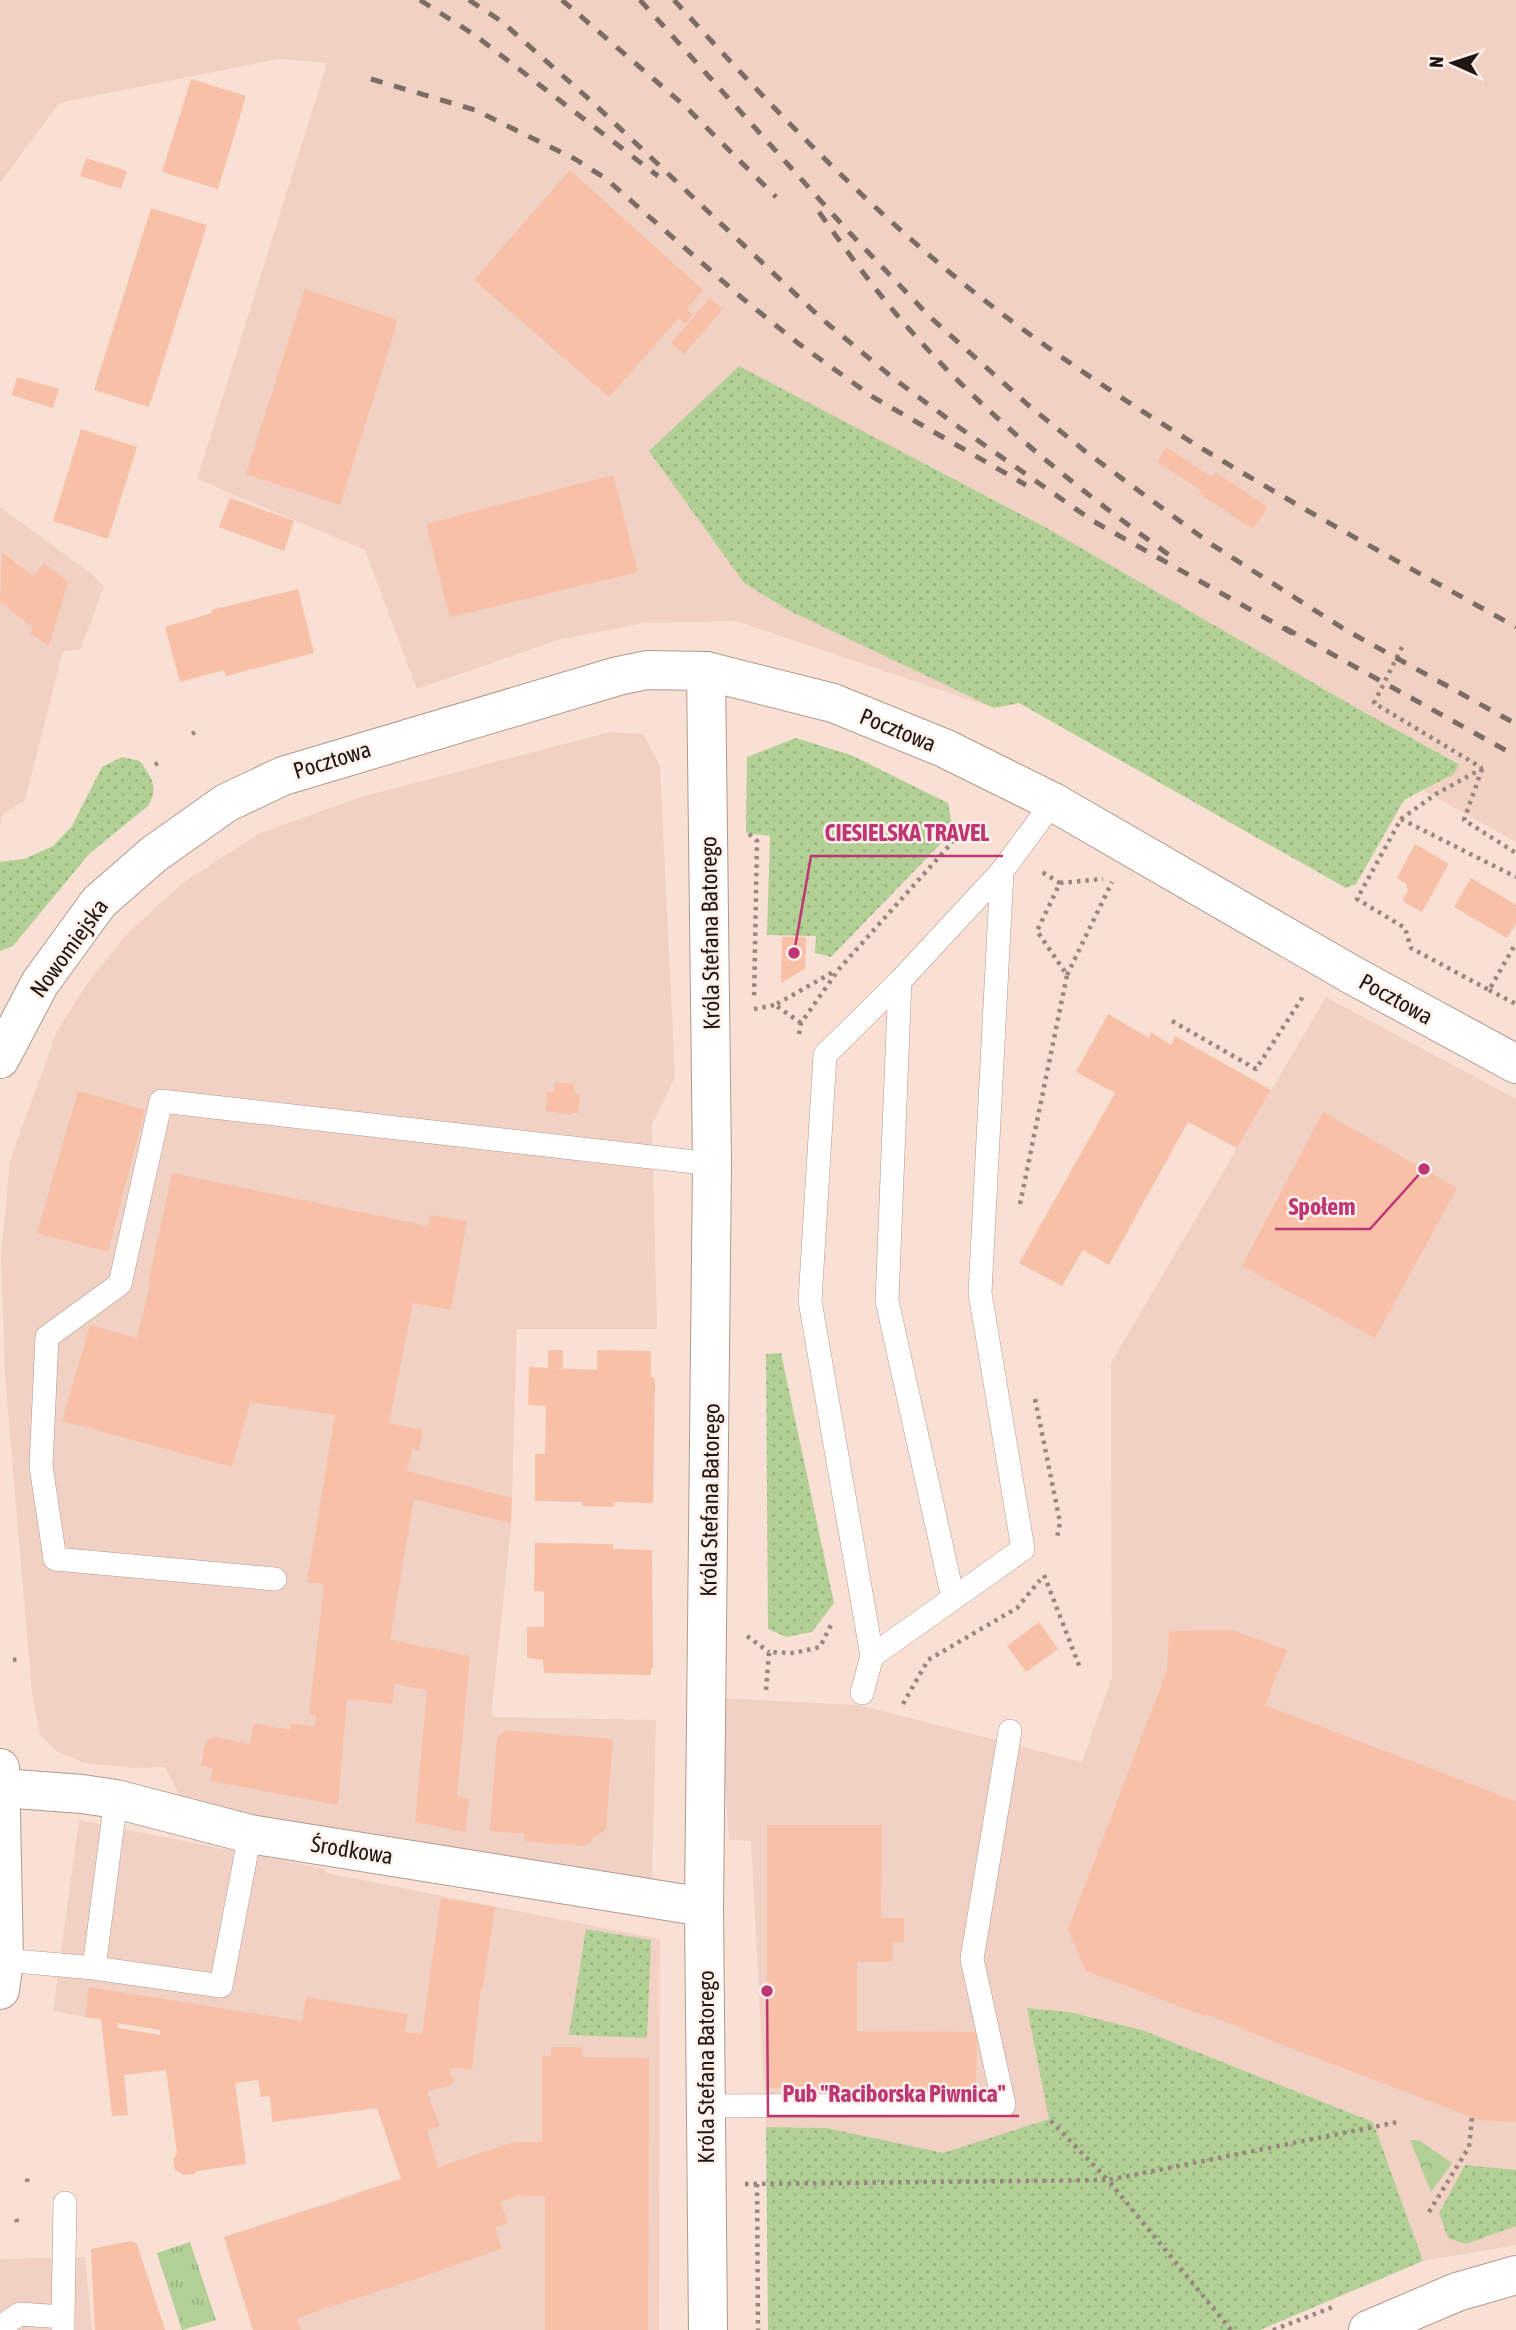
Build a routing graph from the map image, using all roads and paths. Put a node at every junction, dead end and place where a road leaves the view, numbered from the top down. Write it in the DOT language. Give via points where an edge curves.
graph roads {
  1 [pos="1402,647"];
  2 [pos="706,671"];
  3 [pos="198,730"];
  4 [pos="192,734"];
  5 [pos="160,761"];
  6 [pos="155,765"];
  7 [pos="1483,768"];
  8 [pos="226,803"];
  9 [pos="1053,803"];
  10 [pos="1401,819"];
  11 [pos="1516,853"];
  12 [pos="1002,871"];
  13 [pos="1516,877"];
  14 [pos="1060,883"];
  15 [pos="1516,943"];
  16 [pos="839,969"];
  17 [pos="1068,975"];
  18 [pos="900,981"];
  19 [pos="1307,990"];
  20 [pos="1489,990"];
  21 [pos="1516,1004"];
  22 [pos="775,1005"];
  23 [pos="754,1009"];
  24 [pos="1172,1021"];
  25 [pos="800,1023"];
  26 [pos="0,1059"];
  27 [pos="1516,1064"];
  28 [pos="712,1164"];
  29 [pos="1044,1575"];
  30 [pos="275,1579"];
  31 [pos="953,1598"];
  32 [pos="872,1656"];
  33 [pos="20,1659"];
  34 [pos="13,1660"];
  35 [pos="1080,1668"];
  36 [pos="862,1693"];
  37 [pos="1010,1731"];
  38 [pos="1,1778"];
  39 [pos="116,1799"];
  40 [pos="250,1833"];
  41 [pos="704,1907"];
  42 [pos="94,1968"];
  43 [pos="2,1975"];
  44 [pos="706,2106"];
  45 [pos="1472,2118"];
  46 [pos="1050,2120"];
  47 [pos="1398,2122"];
  48 [pos="29,2175"];
  49 [pos="1108,2180"];
  50 [pos="27,2182"];
  51 [pos="65,2203"];
  52 [pos="1429,2212"];
  53 [pos="16,2219"];
  54 [pos="19,2226"];
  55 [pos="1516,2275"];
  56 [pos="63,2323"];
  57 [pos="0,2327"];
  58 [pos="708,2330"];
  59 [pos="758,2330"];
  60 [pos="1231,2330"];
  61 [pos="1368,2330"];
  1 -- 7 [label="path" via="1374,703"];
  2 -- 8 [label="street, Pocztowa" via="647,670 606,679 294,772"];
  2 -- 9 [label="street, Pocztowa" via="833,703 944,748"];
  2 -- 28 [label="street, Króla Stefana Batorego"];
  3 -- 4 [label="path"];
  5 -- 6 [label="path"];
  7 -- 10 [label="path"];
  7 -- 11 [label="path" via="1464,820"];
  8 -- 26 [label="street, Nowomiejska" via="154,853 99,902 40,983"];
  9 -- 12 [label="lane"];
  9 -- 27 [label="street, Pocztowa"];
  10 -- 13 [label="path"];
  10 -- 20 [label="path" via="1357,899 1405,928 1411,948"];
  12 -- 18 [label="lane"];
  12 -- 31 [label="lane" via="981,1293 1023,1549"];
  14 -- 17 [label="path" via="1115,877"];
  15 -- 20 [label="path"];
  16 -- 22 [label="path"];
  18 -- 31 [label="lane" via="887,1301"];
  18 -- 32 [label="lane" via="825,1055 810,1301"];
  19 -- 24 [label="path" via="1256,1069"];
  20 -- 21 [label="path"];
  22 -- 23 [label="path"];
  22 -- 25 [label="path"];
  28 -- 30 [label="lane" via="161,1101 120,1284 47,1336 41,1466 55,1559"];
  28 -- 41 [label="street, Króla Stefana Batorego"];
  29 -- 35 [label="path"];
  31 -- 32 [label="lane"];
  32 -- 36 [label="lane"];
  33 -- 34 [label="path"];
  37 -- 44 [label="lane" via="972,1959 1004,2105"];
  38 -- 39 [label="street, Środkowa"];
  38 -- 43 [label="street"];
  39 -- 40 [label="street, Środkowa"];
  39 -- 42 [label="lane"];
  40 -- 41 [label="street, Środkowa"];
  40 -- 42 [label="lane" via="221,1986"];
  41 -- 44 [label="street, Króla Stefana Batorego"];
  42 -- 43 [label="lane"];
  44 -- 58 [label="street, Króla Stefana Batorego"];
  45 -- 52 [label="path" via="1469,2147"];
  46 -- 49 [label="path"];
  47 -- 49 [label="path"];
  48 -- 50 [label="path"];
  49 -- 59 [label="path" via="757,2184"];
  49 -- 60 [label="path"];
  51 -- 56 [label="lane"];
  53 -- 54 [label="path"];
  55 -- 61 [label="street" via="1457,2292"];
  56 -- 57 [label="lane" via="20,2314"];
}
